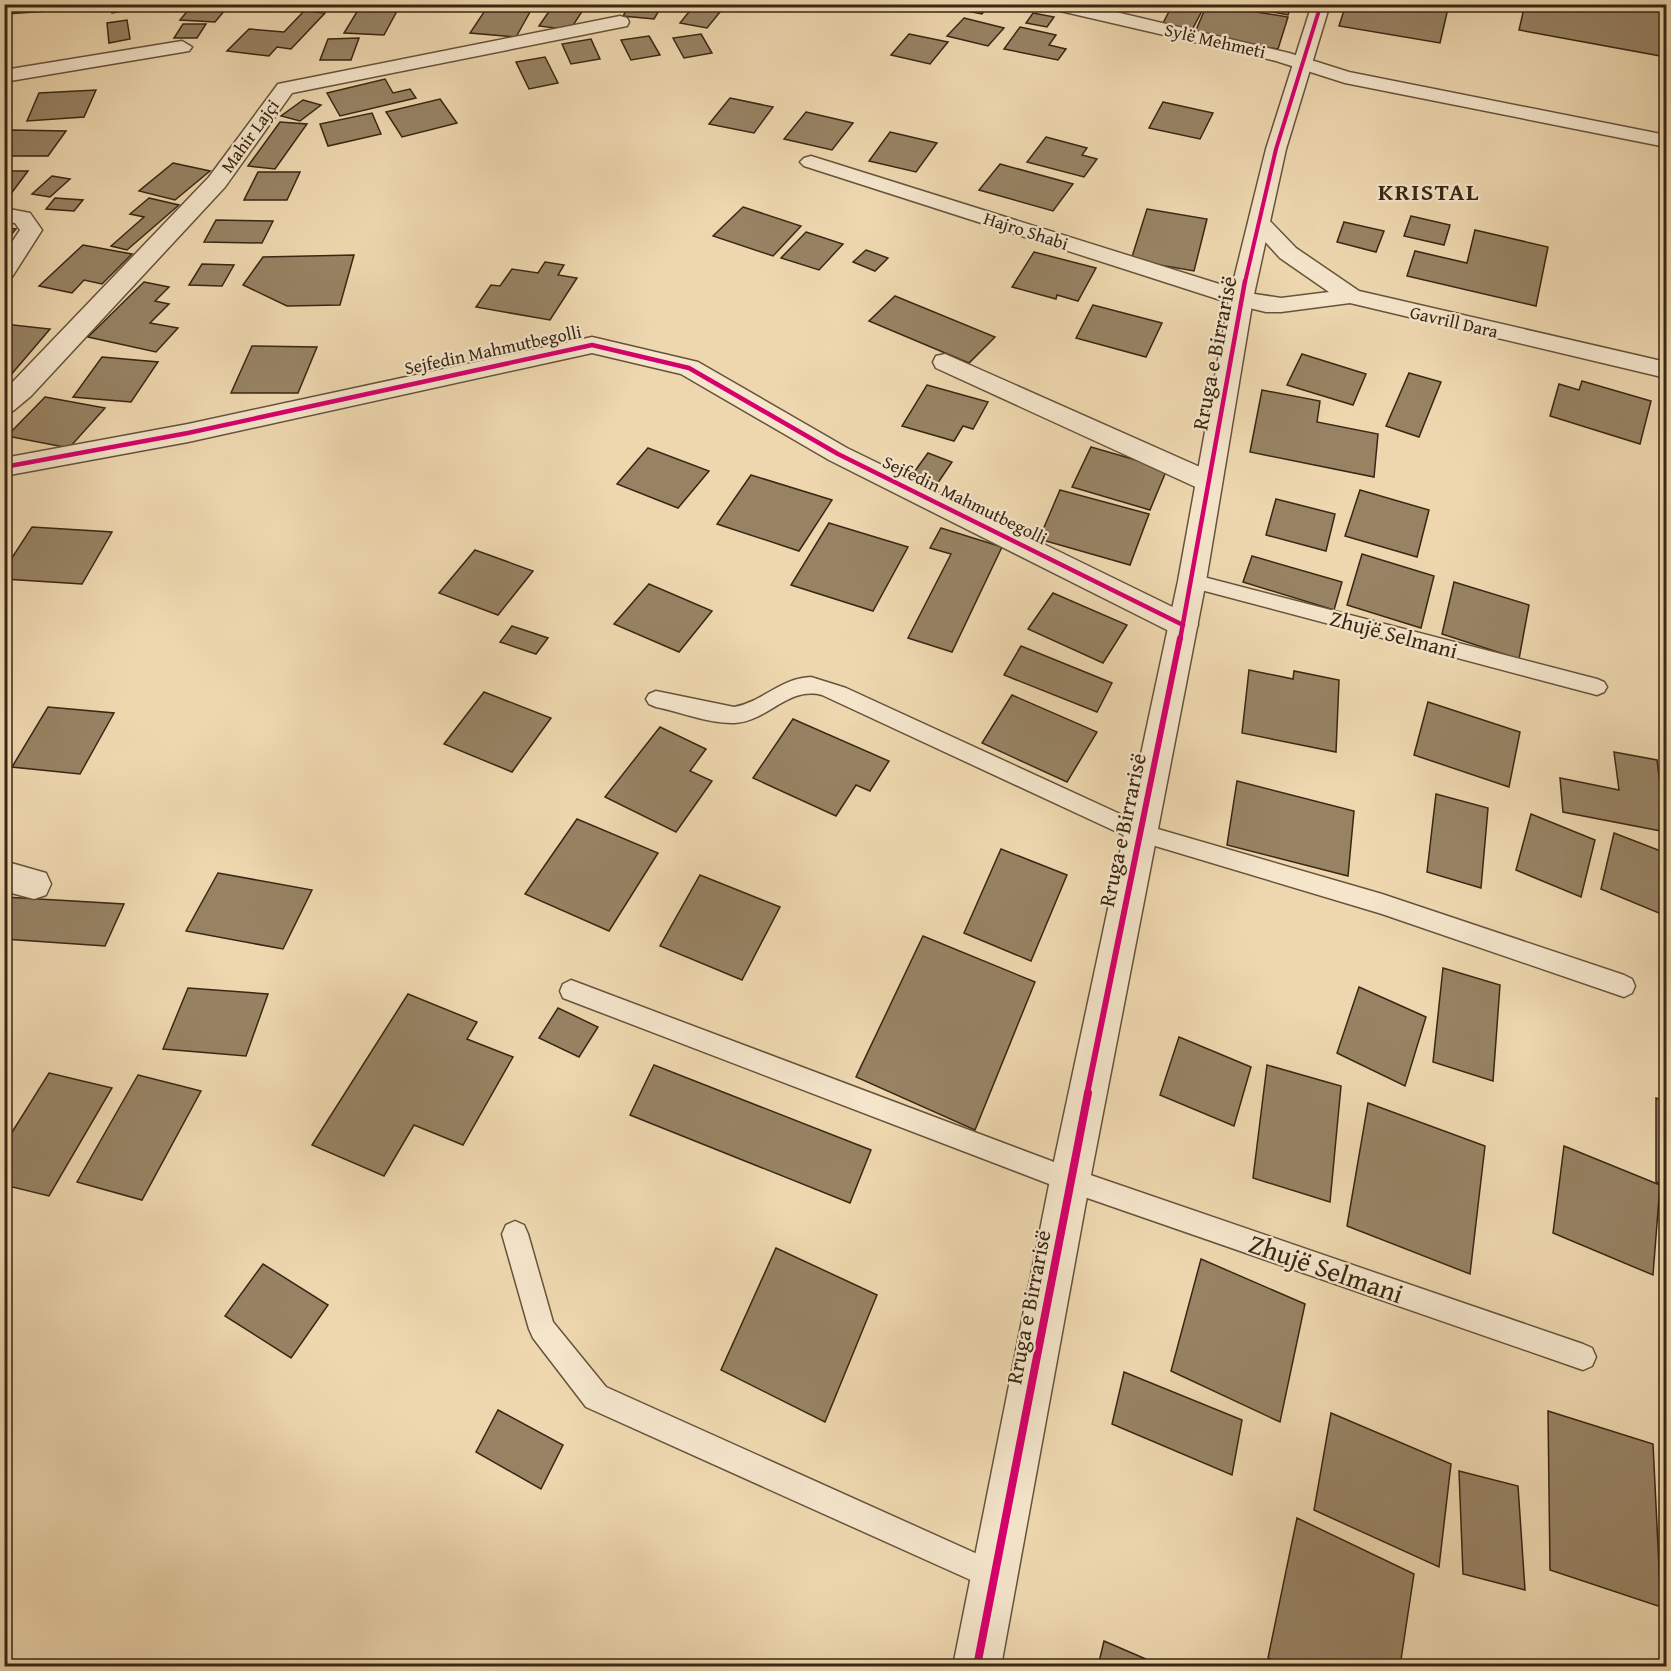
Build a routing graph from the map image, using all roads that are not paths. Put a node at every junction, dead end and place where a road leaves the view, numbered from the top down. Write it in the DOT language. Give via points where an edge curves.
graph roads {
  1 [pos="1056,4"];
  2 [pos="1321,4"];
  3 [pos="620,22"];
  4 [pos="182,47"];
  5 [pos="1303,63"];
  6 [pos="4,76"];
  7 [pos="1666,141"];
  8 [pos="811,162"];
  9 [pos="4,215"];
  10 [pos="1259,223"];
  11 [pos="4,272"];
  12 [pos="1351,296"];
  13 [pos="1241,299"];
  14 [pos="945,362"];
  15 [pos="1666,370"];
  16 [pos="4,405"];
  17 [pos="4,466"];
  18 [pos="1209,482"];
  19 [pos="1192,581"];
  20 [pos="1183,625"];
  21 [pos="1597,687"];
  22 [pos="656,699"];
  23 [pos="1139,833"];
  24 [pos="1624,986"];
  25 [pos="571,991"];
  26 [pos="1070,1180"];
  27 [pos="515,1234"];
  28 [pos="1583,1357"];
  29 [pos="994,1576"];
  30 [pos="977,1666"];
  1 -- 5 [label="street, Sylë Mehmeti"];
  2 -- 5 [label="street, Rruga e Birrarisë"];
  3 -- 16 [label="street, Mahir Lajçi" via="285,88 216,182"];
  4 -- 6 [label="street"];
  5 -- 7 [label="street, Sylë Mehmeti" via="1345,77"];
  5 -- 10 [label="street, Rruga e Birrarisë" via="1276,149"];
  8 -- 13 [label="street, Hajro Shabi"];
  9 -- 11 [label="street" via="22,218 31,230"];
  10 -- 12 [label="street" via="1288,253"];
  10 -- 13 [label="street, Rruga e Birrarisë"];
  12 -- 13 [label="street, Gavrill Dara" via="1281,305"];
  12 -- 15 [label="street, Gavrill Dara"];
  13 -- 18 [label="street, Rruga e Birrarisë"];
  14 -- 18 [label="street"];
  17 -- 20 [label="street, Sejfedin Mahmutbegolli" via="188,433 592,345 690,368 838,454"];
  18 -- 19 [label="street, Rruga e Birrarisë"];
  19 -- 20 [label="street, Rruga e Birrarisë"];
  19 -- 21 [label="lane, Zhujë Selmani"];
  20 -- 23 [label="street, Rruga e Birrarisë"];
  22 -- 23 [label="lane" via="734,715 802,684 814,685 855,700"];
  23 -- 24 [label="lane" via="1382,904"];
  23 -- 26 [label="street, Rruga e Birrarisë"];
  25 -- 26 [label="lane, Zhujë Selmani"];
  26 -- 28 [label="lane, Zhujë Selmani"];
  26 -- 29 [label="street, Rruga e Birrarisë"];
  27 -- 29 [label="lane" via="542,1329 596,1397"];
  29 -- 30 [label="street, Rruga e Birrarisë"];
}
